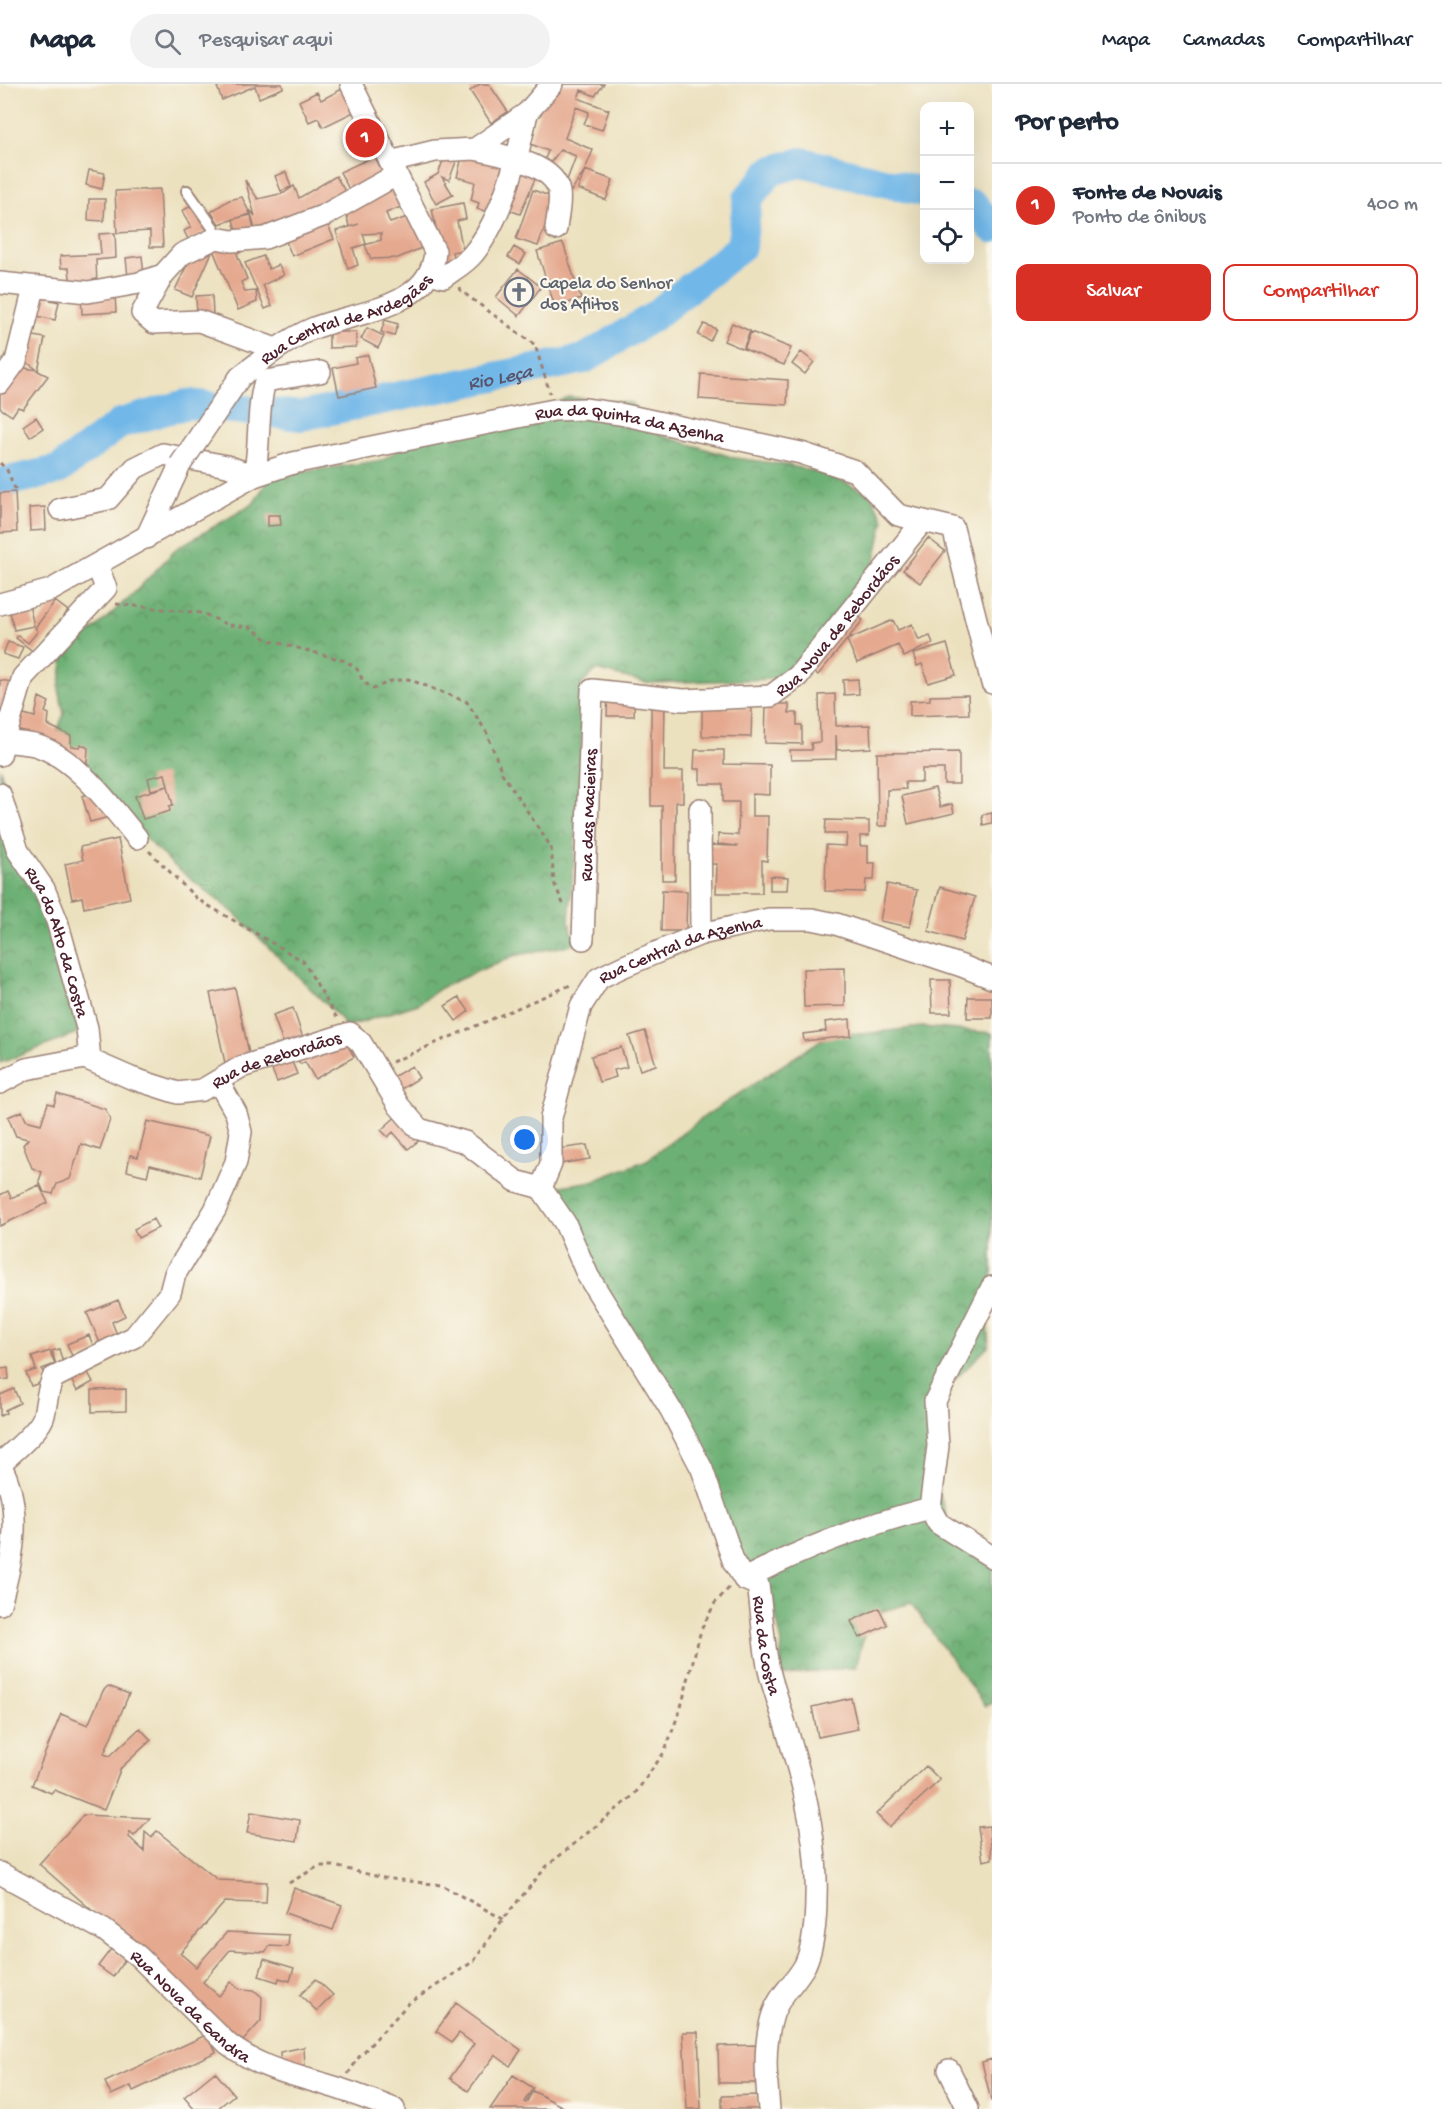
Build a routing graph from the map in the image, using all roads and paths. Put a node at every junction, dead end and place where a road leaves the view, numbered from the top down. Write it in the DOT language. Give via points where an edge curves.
graph roads {
  1 [pos="351,84"];
  2 [pos="552,84"];
  3 [pos="527,112"];
  4 [pos="476,149"];
  5 [pos="516,159"];
  6 [pos="393,169"];
  7 [pos="187,191"];
  8 [pos="556,229"];
  9 [pos="216,238"];
  10 [pos="430,273"];
  11 [pos="163,275"];
  12 [pos="459,282"];
  13 [pos="0,284"];
  14 [pos="34,288"];
  15 [pos="276,349"];
  16 [pos="320,372"];
  17 [pos="547,382"];
  18 [pos="0,383"];
  19 [pos="0,463"];
  20 [pos="254,476"];
  21 [pos="16,490"];
  22 [pos="60,509"];
  23 [pos="923,521"];
  24 [pos="146,538"];
  25 [pos="97,565"];
  26 [pos="94,601"];
  27 [pos="0,604"];
  28 [pos="992,684"];
  29 [pos="592,690"];
  30 [pos="3,748"];
  31 [pos="0,794"];
  32 [pos="700,809"];
  33 [pos="137,838"];
  34 [pos="567,912"];
  35 [pos="701,934"];
  36 [pos="583,939"];
  37 [pos="599,978"];
  38 [pos="992,978"];
  39 [pos="350,1033"];
  40 [pos="90,1060"];
  41 [pos="377,1070"];
  42 [pos="218,1081"];
  43 [pos="0,1083"];
  44 [pos="541,1188"];
  45 [pos="992,1287"];
  46 [pos="0,1464"];
  47 [pos="930,1508"];
  48 [pos="992,1557"];
  49 [pos="744,1579"];
  50 [pos="0,1604"];
  51 [pos="0,1873"];
  52 [pos="289,1883"];
  53 [pos="503,1919"];
  54 [pos="949,2070"];
  55 [pos="339,2089"];
  56 [pos="394,2109"];
  57 [pos="769,2109"];
  58 [pos="968,2109"];
  1 -- 6 [label="street, Rua Central de Ardegães"];
  2 -- 3 [label="street"];
  3 -- 4 [label="street"];
  3 -- 5 [label="street"];
  4 -- 5 [label="street"];
  4 -- 6 [label="street" via="435,151"];
  5 -- 8 [label="street" via="548,172 559,190"];
  5 -- 10 [label="street" via="493,223 472,255 444,277"];
  6 -- 9 [label="street" via="325,215 265,238"];
  6 -- 10 [label="street, Rua Central de Ardegães" via="435,251"];
  7 -- 9 [label="lane" via="214,229"];
  9 -- 11 [label="street" via="182,254"];
  10 -- 15 [label="street, Rua Central de Ardegães" via="407,296 370,313 313,329"];
  11 -- 14 [label="street" via="88,292"];
  11 -- 15 [label="street" via="142,314 154,322 199,321"];
  12 -- 17 [label="path" via="461,291 536,345"];
  13 -- 14 [label="street"];
  14 -- 18 [label="street" via="16,361"];
  15 -- 24 [label="street, Rua Central de Ardegães, bridge" via="240,377 180,465"];
  16 -- 20 [label="street" via="265,381 260,400 260,451"];
  19 -- 21 [label="path"];
  20 -- 22 [label="street" via="227,466 163,454 135,468 108,499"];
  20 -- 23 [label="street, Rua da Quinta da Azenha" via="293,463 492,422 554,410 584,409 801,453 855,471 898,516"];
  20 -- 24 [label="street, Rua da Quinta da Azenha"];
  23 -- 28 [label="street, Rua da Quinta da Azenha" via="952,528"];
  23 -- 29 [label="street, Rua Nova de Rebordãos" via="798,676 771,696 683,700"];
  24 -- 25 [label="street, Rua da Quinta da Azenha"];
  25 -- 26 [label="street" via="106,588"];
  25 -- 27 [label="street, Rua da Quinta da Azenha" via="51,590"];
  26 -- 30 [label="street" via="23,677"];
  26 -- 34 [label="path" via="202,613 228,625 250,627 268,640 346,661 373,688 408,679 467,702 487,733 502,773 552,847 554,883"];
  29 -- 36 [label="street, Rua das Macieiras"];
  30 -- 33 [label="street" via="39,746 65,762 97,789"];
  31 -- 40 [label="street, Rua do Alto da Costa" via="18,851 44,889 57,921 87,1028"];
  32 -- 35 [label="street"];
  33 -- 39 [label="path" via="197,898 303,961 339,1022"];
  35 -- 37 [label="street, Rua Central da Azenha"];
  35 -- 38 [label="street, Rua Central da Azenha" via="769,919 812,919"];
  37 -- 41 [label="path, Rua Central da Azenha" via="558,990"];
  37 -- 44 [label="street" via="574,1024 552,1118 552,1164"];
  39 -- 41 [label="street"];
  39 -- 42 [label="street, Rua de Rebordãos" via="241,1067"];
  40 -- 42 [label="street, Rua de Rebordãos" via="178,1093 202,1090"];
  40 -- 43 [label="street, Rua de Rebordãos" via="26,1069"];
  41 -- 44 [label="street" via="419,1129 465,1142 516,1181"];
  42 -- 46 [label="street" via="236,1113 241,1132 236,1162 215,1210 176,1274 170,1293 134,1338 53,1378 39,1425"];
  44 -- 49 [label="street, Rua da Costa" via="565,1223 599,1294 672,1410 702,1469 734,1563"];
  45 -- 47 [label="street" via="935,1401 938,1446"];
  46 -- 50 [label="street" via="15,1517 8,1578"];
  47 -- 48 [label="street" via="938,1523"];
  47 -- 49 [label="street" via="826,1541"];
  49 -- 53 [label="path" via="723,1592 701,1630 665,1751 634,1795 548,1866"];
  49 -- 57 [label="street, Rua da Costa" via="758,1586 772,1683 794,1751 816,1862 812,1941 804,1965 773,2012 769,2031 765,2061"];
  51 -- 55 [label="street, Rua Nova da Gandra" via="104,1930 138,1956 243,2055 292,2077"];
  52 -- 53 [label="path" via="319,1866 334,1866 384,1878 441,1885"];
  53 -- 55 [label="path" via="474,1961 408,2004 359,2057"];
  54 -- 58 [label="street"];
  55 -- 56 [label="street, Rua Nova da Gandra"];
}
